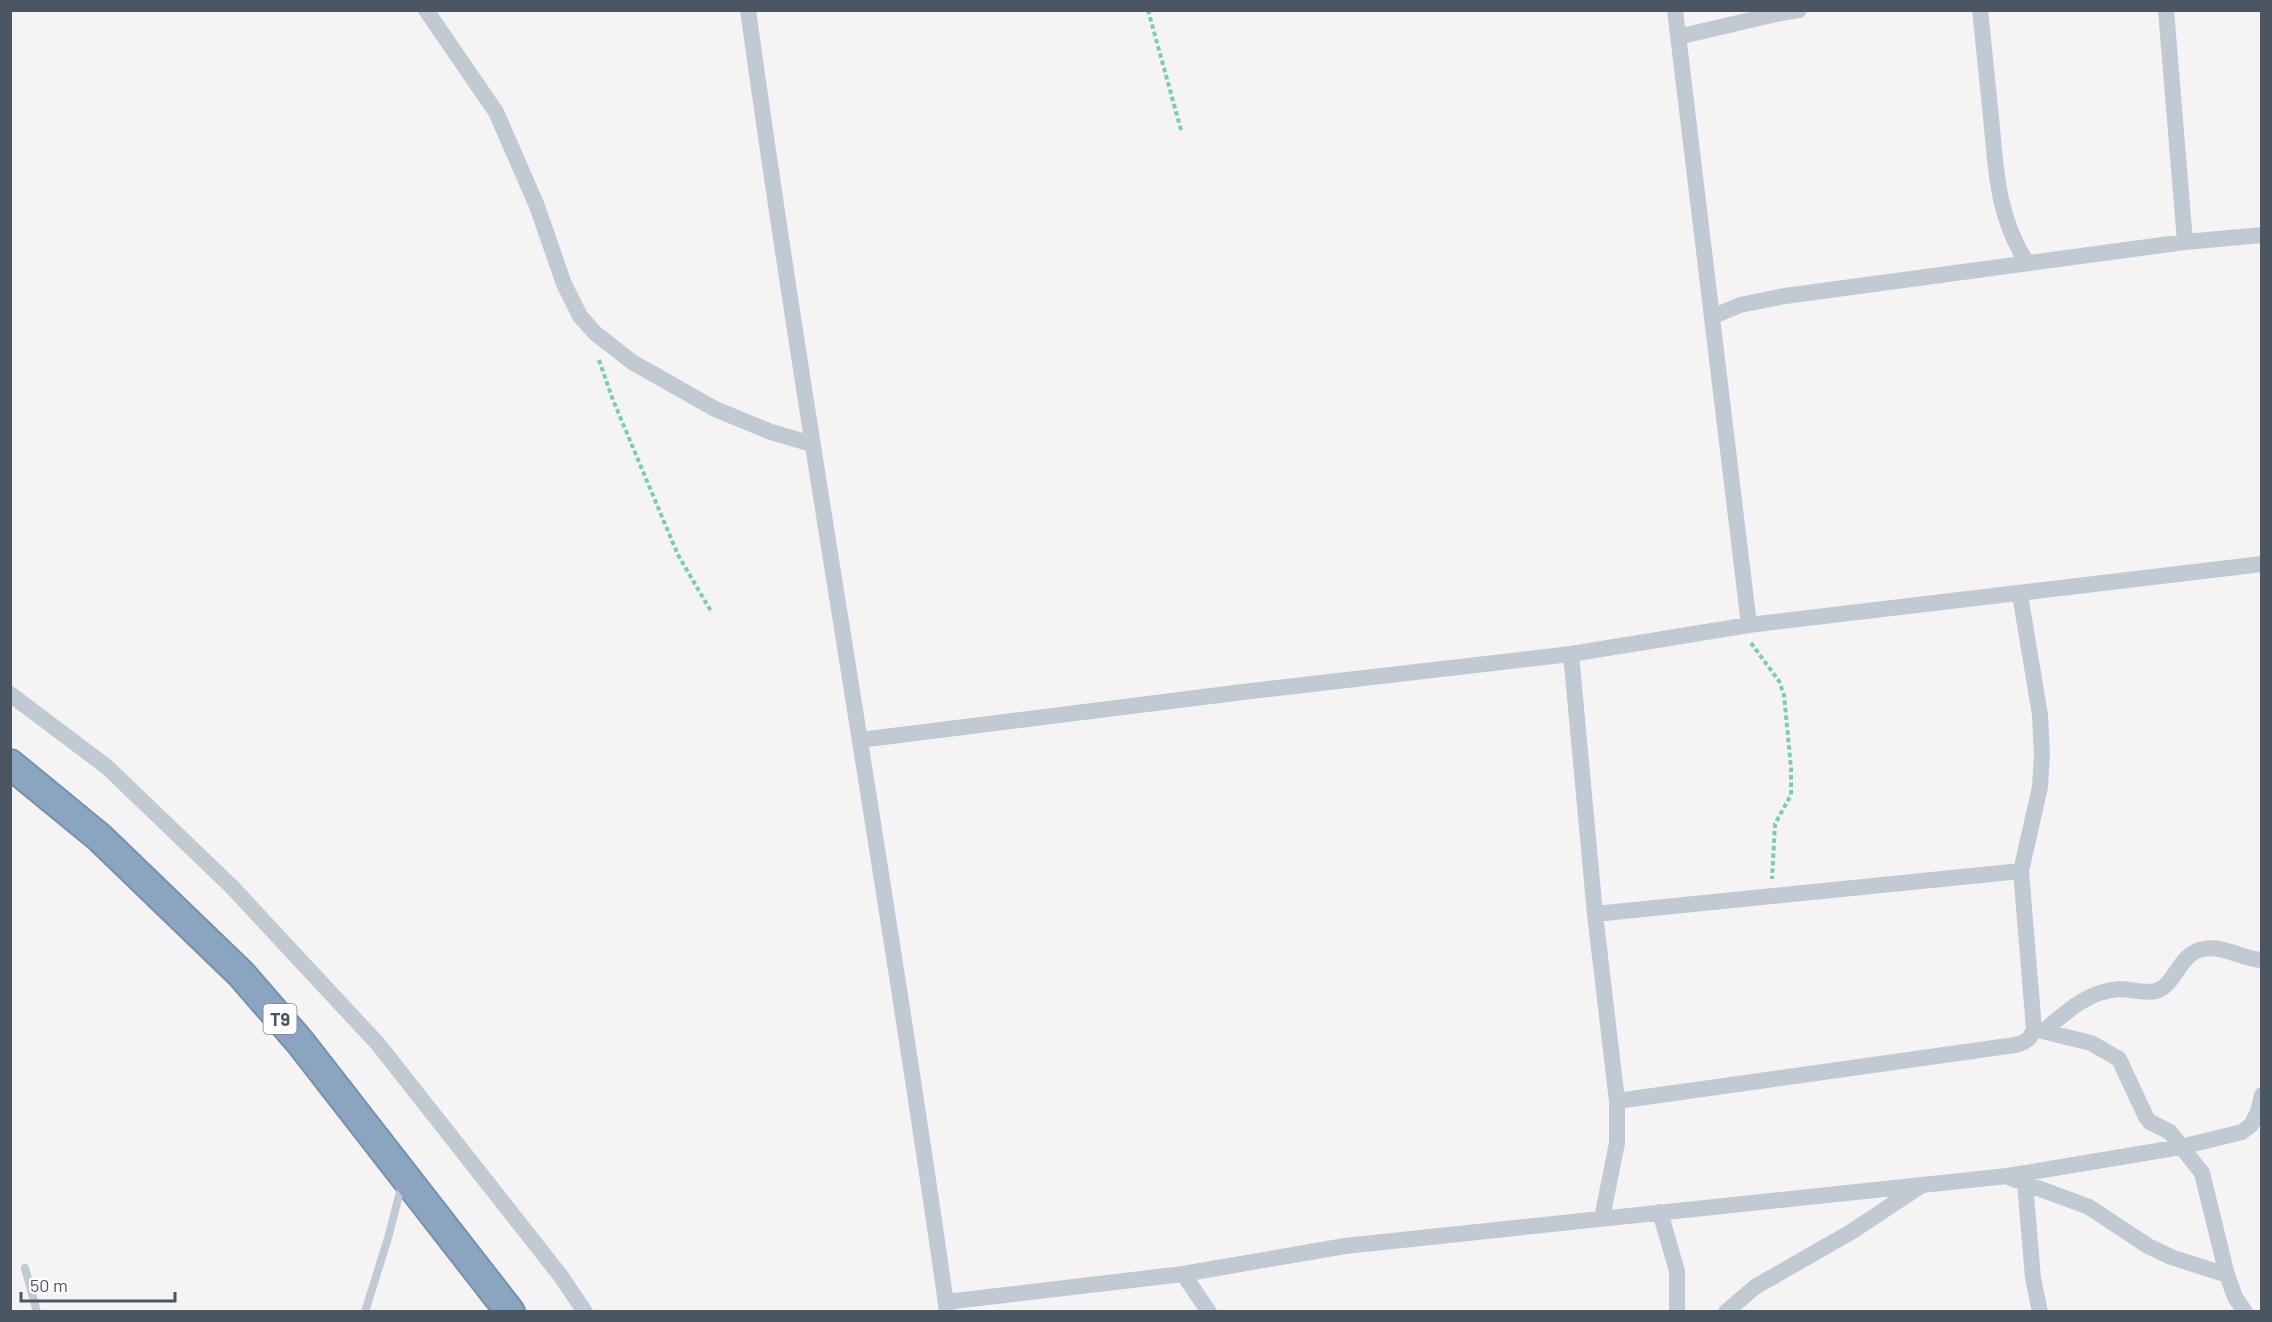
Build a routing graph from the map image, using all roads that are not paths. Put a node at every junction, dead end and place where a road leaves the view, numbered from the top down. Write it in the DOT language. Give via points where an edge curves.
graph roads {
  1 [pos="426,10"];
  2 [pos="748,10"];
  3 [pos="1675,10"];
  4 [pos="1799,10"];
  5 [pos="1980,10"];
  6 [pos="2166,10"];
  7 [pos="1678,37"];
  8 [pos="2261,236"];
  9 [pos="2185,242"];
  10 [pos="2027,263"];
  11 [pos="1714,316"];
  12 [pos="812,444"];
  13 [pos="2262,564"];
  14 [pos="2020,595"];
  15 [pos="1744,626"];
  16 [pos="1571,654"];
  17 [pos="10,694"];
  18 [pos="860,740"];
  19 [pos="10,764"];
  20 [pos="2021,871"];
  21 [pos="1595,914"];
  22 [pos="2262,960"];
  23 [pos="2039,1030"];
  24 [pos="2262,1095"];
  25 [pos="1617,1101"];
  26 [pos="2181,1147"];
  27 [pos="404,1175"];
  28 [pos="2007,1176"];
  29 [pos="2025,1183"];
  30 [pos="1923,1185"];
  31 [pos="1660,1212"];
  32 [pos="1602,1218"];
  33 [pos="25,1268"];
  34 [pos="1183,1274"];
  35 [pos="2227,1275"];
  36 [pos="947,1307"];
  37 [pos="37,1311"];
  38 [pos="365,1311"];
  39 [pos="510,1311"];
  40 [pos="585,1311"];
  41 [pos="1209,1311"];
  42 [pos="1677,1311"];
  43 [pos="1726,1311"];
  44 [pos="2040,1311"];
  45 [pos="2245,1311"];
  1 -- 12 [label="street" via="496,112 580,316 632,362 715,409"];
  2 -- 12 [label="street"];
  3 -- 7 [label="street"];
  4 -- 7 [label="street"];
  5 -- 10 [label="street" via="2002,210 2013,242"];
  6 -- 9 [label="street"];
  7 -- 11 [label="street"];
  8 -- 9 [label="street"];
  9 -- 10 [label="street"];
  10 -- 11 [label="street" via="1785,296 1740,305"];
  11 -- 15 [label="street"];
  12 -- 18 [label="street"];
  13 -- 14 [label="street"];
  14 -- 15 [label="street"];
  14 -- 20 [label="street" via="2040,715 2042,754 2040,787"];
  15 -- 16 [label="street"];
  16 -- 18 [label="street"];
  16 -- 21 [label="street"];
  17 -- 40 [label="street" via="107,766 232,887 378,1044"];
  18 -- 36 [label="street"];
  19 -- 27 [label="highway, T9" via="99,837 241,974"];
  20 -- 21 [label="street"];
  20 -- 23 [label="street"];
  21 -- 25 [label="street"];
  22 -- 23 [label="street" via="2224,948 2194,952 2156,991 2121,989 2097,994"];
  23 -- 25 [label="street" via="2026,1042 2015,1045"];
  23 -- 26 [label="street" via="2091,1043 2119,1059 2146,1117 2170,1132"];
  24 -- 26 [label="street" via="2251,1125 2242,1132"];
  25 -- 32 [label="street" via="1616,1152"];
  26 -- 28 [label="street"];
  26 -- 35 [label="street" via="2202,1173"];
  27 -- 38 [label="lane"];
  27 -- 39 [label="highway, T9"];
  28 -- 29 [label="street"];
  28 -- 30 [label="street"];
  29 -- 35 [label="street" via="2088,1207 2156,1250"];
  29 -- 44 [label="street" via="2033,1278"];
  30 -- 31 [label="street"];
  30 -- 43 [label="street" via="1755,1287"];
  31 -- 32 [label="street"];
  31 -- 42 [label="street" via="1677,1271"];
  32 -- 34 [label="street" via="1345,1246"];
  33 -- 37 [label="lane"];
  34 -- 36 [label="street"];
  34 -- 41 [label="street"];
  35 -- 45 [label="street"];
}
